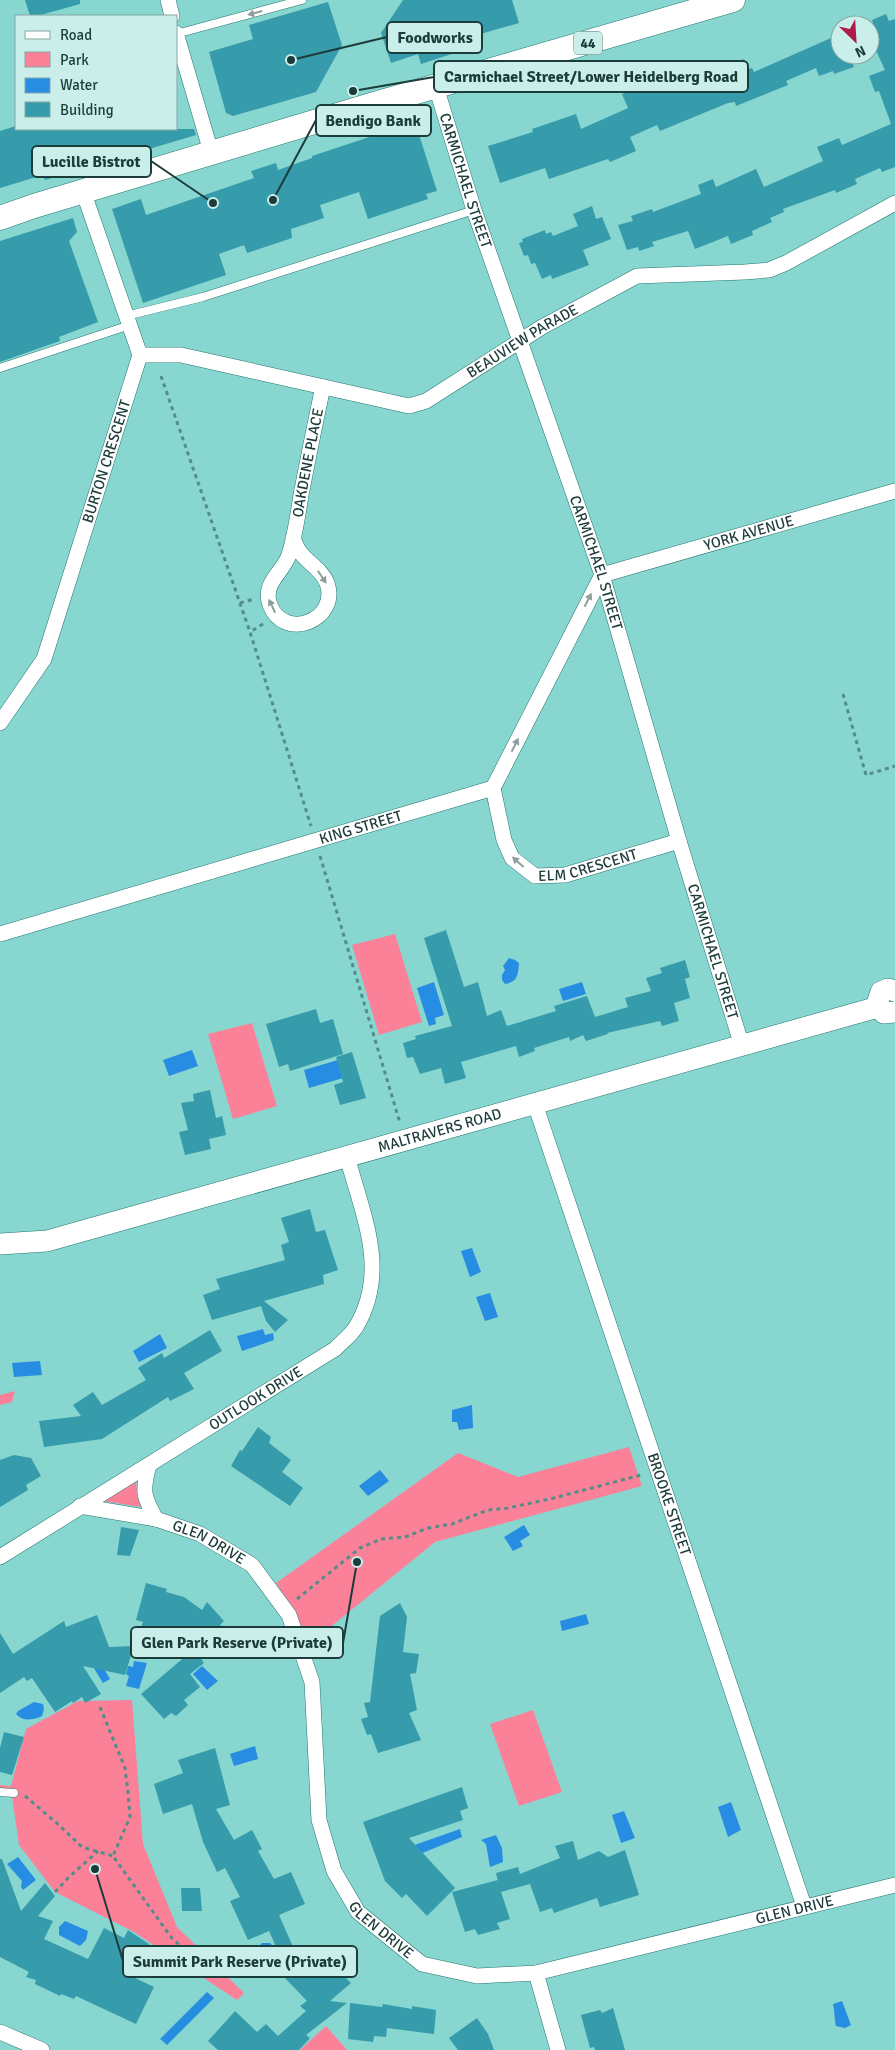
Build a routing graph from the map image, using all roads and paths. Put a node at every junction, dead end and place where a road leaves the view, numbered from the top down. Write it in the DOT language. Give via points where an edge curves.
graph roads {
  1 [pos="168,0"];
  2 [pos="302,0"];
  3 [pos="733,0"];
  4 [pos="172,15"];
  5 [pos="178,33"];
  6 [pos="178,41"];
  7 [pos="436,87"];
  8 [pos="211,152"];
  9 [pos="84,191"];
  10 [pos="895,203"];
  11 [pos="34,206"];
  12 [pos="474,210"];
  13 [pos="0,211"];
  14 [pos="0,218"];
  15 [pos="128,321"];
  16 [pos="521,341"];
  17 [pos="140,355"];
  18 [pos="0,368"];
  19 [pos="161,376"];
  20 [pos="323,387"];
  21 [pos="895,491"];
  22 [pos="293,538"];
  23 [pos="602,575"];
  24 [pos="277,616"];
  25 [pos="250,632"];
  26 [pos="843,694"];
  27 [pos="0,723"];
  28 [pos="895,766"];
  29 [pos="493,788"];
  30 [pos="316,841"];
  31 [pos="679,841"];
  32 [pos="0,934"];
  33 [pos="895,990"];
  34 [pos="891,1012"];
  35 [pos="742,1046"];
  36 [pos="536,1104"];
  37 [pos="405,1140"];
  38 [pos="347,1156"];
  39 [pos="0,1244"];
  40 [pos="149,1465"];
  41 [pos="641,1475"];
  42 [pos="80,1506"];
  43 [pos="156,1519"];
  44 [pos="0,1557"];
  45 [pos="295,1601"];
  46 [pos="100,1707"];
  47 [pos="0,1792"];
  48 [pos="14,1793"];
  49 [pos="98,1851"];
  50 [pos="113,1856"];
  51 [pos="895,1885"];
  52 [pos="55,1892"];
  53 [pos="804,1906"];
  54 [pos="199,1964"];
  55 [pos="536,1973"];
  56 [pos="0,2032"];
  57 [pos="42,2050"];
  58 [pos="558,2050"];
  1 -- 4 [label="street"];
  2 -- 5 [label="lane, one-way"];
  3 -- 7 [label="main road, 44"];
  6 -- 8 [label="street"];
  7 -- 8 [label="main road, 44"];
  7 -- 12 [label="street, CARMICHAEL STREET"];
  8 -- 9 [label="main road, 44"];
  9 -- 11 [label="main road, 44"];
  9 -- 15 [label="street"];
  10 -- 16 [label="street, BEAUVIEW PARADE" via="769,270 637,276"];
  11 -- 13 [label="main road, 44"];
  11 -- 14 [label="main road, 44"];
  12 -- 15 [label="lane"];
  12 -- 16 [label="street, CARMICHAEL STREET"];
  15 -- 17 [label="street"];
  15 -- 18 [label="lane"];
  16 -- 20 [label="street, BEAUVIEW PARADE" via="426,401 409,406"];
  16 -- 23 [label="street, CARMICHAEL STREET"];
  17 -- 20 [label="street, BEAUVIEW PARADE" via="181,355"];
  17 -- 27 [label="street, BURTON CRESCENT" via="44,659"];
  19 -- 25 [label="path"];
  20 -- 22 [label="street, OAKDENE PLACE"];
  21 -- 23 [label="street, YORK AVENUE"];
  24 -- 22 [label="street, OAKDENE PLACE, one-way" via="271,607 268,587 288,556"];
  22 -- 24 [label="street, OAKDENE PLACE, one-way" via="327,582 328,601 320,616 306,623 293,624"];
  29 -- 23 [label="street, one-way"];
  23 -- 31 [label="street, CARMICHAEL STREET"];
  24 -- 25 [label="path"];
  25 -- 30 [label="path"];
  26 -- 28 [label="path" via="866,775"];
  29 -- 30 [label="street, KING STREET"];
  31 -- 29 [label="street, ELM CRESCENT, one-way" via="566,875 535,876 509,852"];
  30 -- 32 [label="street, KING STREET"];
  30 -- 37 [label="path"];
  31 -- 35 [label="street, CARMICHAEL STREET"];
  33 -- 34 [label="street" via="881,992 877,999"];
  34 -- 35 [label="street, MALTRAVERS ROAD"];
  35 -- 36 [label="street, MALTRAVERS ROAD"];
  36 -- 37 [label="street, MALTRAVERS ROAD"];
  36 -- 53 [label="street, BROOKE STREET"];
  37 -- 38 [label="street, MALTRAVERS ROAD"];
  38 -- 39 [label="street, MALTRAVERS ROAD" via="47,1241"];
  38 -- 40 [label="street, OUTLOOK DRIVE" via="373,1256 373,1276 356,1328 335,1349"];
  40 -- 42 [label="street, OUTLOOK DRIVE"];
  40 -- 43 [label="street, GLEN DRIVE" via="143,1486 146,1501"];
  41 -- 45 [label="path" via="554,1498 488,1510 405,1537 382,1539 360,1548"];
  42 -- 43 [label="street, GLEN DRIVE"];
  42 -- 44 [label="street, OUTLOOK DRIVE"];
  43 -- 55 [label="street, GLEN DRIVE" via="200,1534 252,1565 289,1615 312,1682 319,1820 334,1871 358,1912 422,1964 477,1976"];
  46 -- 50 [label="path" via="125,1768 128,1792 130,1817"];
  47 -- 48 [label="lane"];
  48 -- 49 [label="path" via="23,1794 82,1847"];
  49 -- 50 [label="path"];
  49 -- 52 [label="path"];
  50 -- 54 [label="path" via="171,1937"];
  51 -- 53 [label="street, GLEN DRIVE"];
  53 -- 55 [label="street, GLEN DRIVE"];
  55 -- 58 [label="street"];
  56 -- 57 [label="street"];
}
